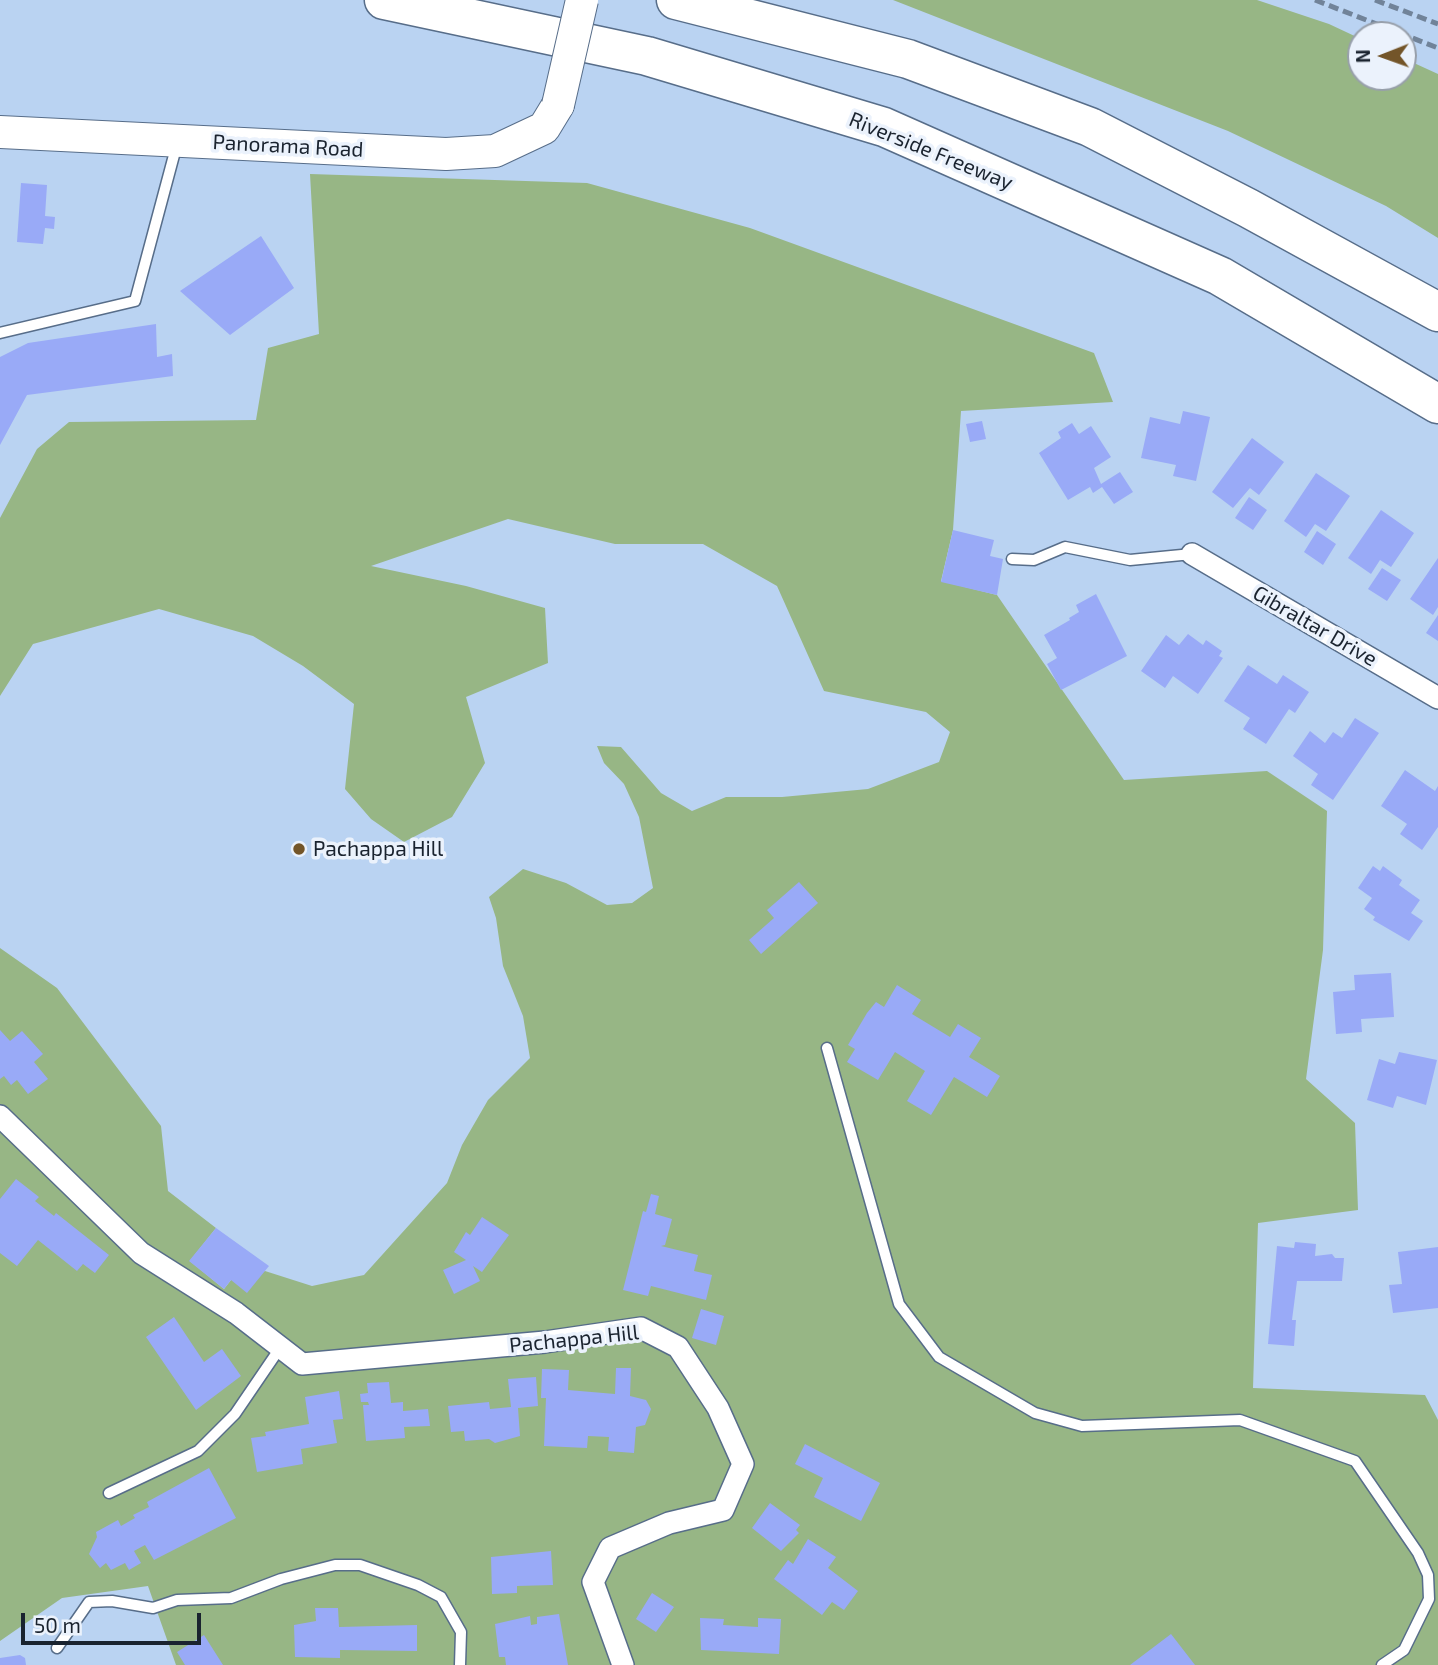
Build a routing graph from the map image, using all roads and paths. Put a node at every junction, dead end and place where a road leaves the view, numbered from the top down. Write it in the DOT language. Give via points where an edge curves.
graph roads {
  1 [pos="384,0"];
  2 [pos="582,0"];
  3 [pos="676,0"];
  4 [pos="0,132"];
  5 [pos="177,141"];
  6 [pos="1438,312"];
  7 [pos="0,333"];
  8 [pos="1438,404"];
  9 [pos="1192,554"];
  10 [pos="1013,559"];
  11 [pos="1438,698"];
  12 [pos="827,1048"];
  13 [pos="0,1116"];
  14 [pos="280,1348"];
  15 [pos="109,1493"];
  16 [pos="58,1648"];
  17 [pos="460,1665"];
  18 [pos="623,1665"];
  19 [pos="1382,1665"];
  1 -- 8 [label="highway, Riverside Freeway" via="648,56 884,127 1220,276"];
  2 -- 5 [label="street, Panorama Road, bridge" via="558,106 544,128 495,151 446,154"];
  3 -- 6 [label="highway" via="908,58 1090,127"];
  4 -- 5 [label="street, Panorama Road"];
  5 -- 7 [label="lane" via="135,301"];
  9 -- 10 [label="lane" via="1130,560 1065,547 1034,560"];
  9 -- 11 [label="street, Gibraltar Drive"];
  12 -- 19 [label="lane" via="899,1304 939,1357 1035,1413 1082,1426 1240,1420 1355,1461 1428,1575 1429,1599 1404,1650"];
  13 -- 14 [label="street, Pachappa Hill" via="141,1253 236,1313"];
  14 -- 15 [label="lane" via="235,1414 198,1451"];
  14 -- 18 [label="street, Pachappa Hill" via="302,1364 537,1343 641,1328 678,1347 718,1408 743,1464 723,1510 669,1523 610,1548 593,1582"];
  16 -- 17 [label="lane" via="89,1602 153,1608 177,1600 231,1598 335,1564 360,1565 418,1584 441,1597 461,1632"];
}
